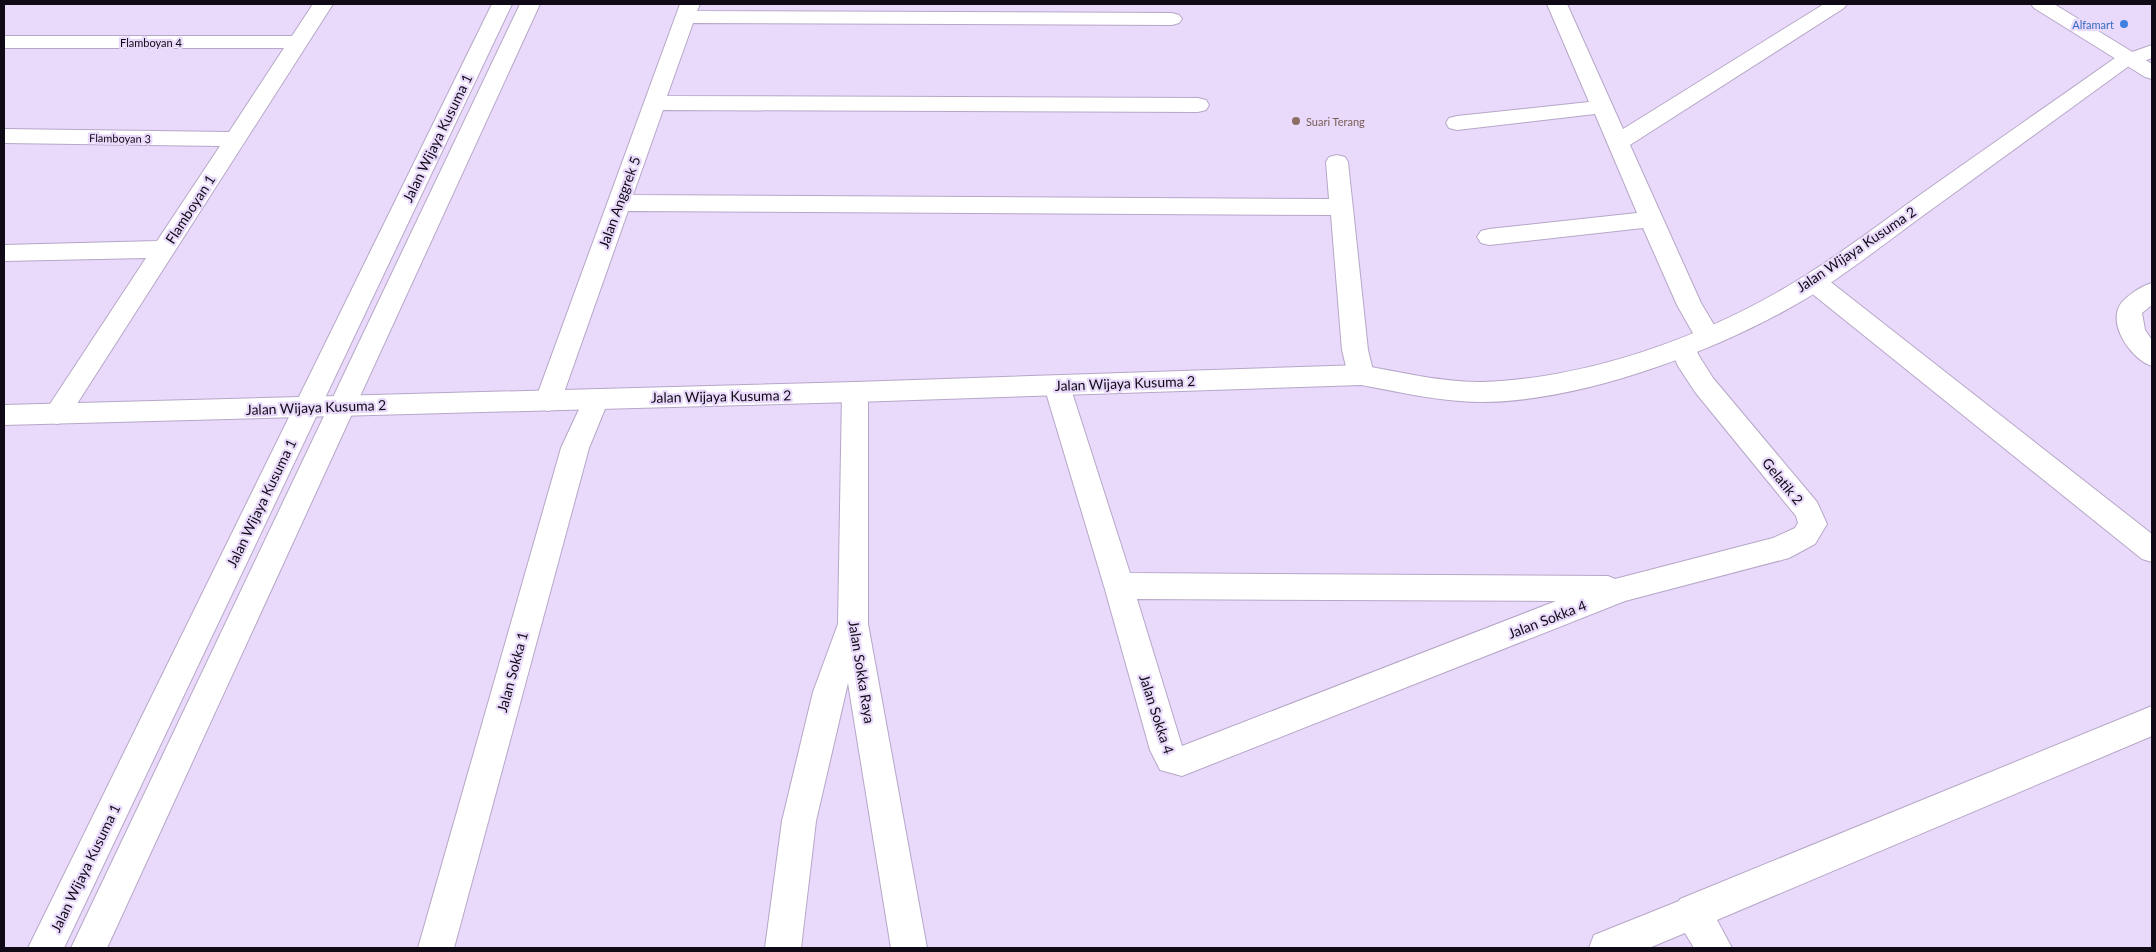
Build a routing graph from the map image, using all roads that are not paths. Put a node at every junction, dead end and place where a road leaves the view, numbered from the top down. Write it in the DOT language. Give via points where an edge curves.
graph roads {
  1 [pos="324,4"];
  2 [pos="502,4"];
  3 [pos="530,4"];
  4 [pos="1581,4"];
  5 [pos="1837,4"];
  6 [pos="2041,4"];
  7 [pos="1559,9"];
  8 [pos="687,10"];
  9 [pos="1172,19"];
  10 [pos="4,42"];
  11 [pos="299,42"];
  12 [pos="2141,55"];
  13 [pos="2152,73"];
  14 [pos="654,103"];
  15 [pos="1198,105"];
  16 [pos="1602,107"];
  17 [pos="1457,123"];
  18 [pos="4,136"];
  19 [pos="236,139"];
  20 [pos="1618,142"];
  21 [pos="1337,162"];
  22 [pos="618,203"];
  23 [pos="1340,207"];
  24 [pos="1652,219"];
  25 [pos="1490,237"];
  26 [pos="164,249"];
  27 [pos="4,253"];
  28 [pos="1814,282"];
  29 [pos="2152,292"];
  30 [pos="1707,335"];
  31 [pos="1682,348"];
  32 [pos="2152,356"];
  33 [pos="1361,375"];
  34 [pos="1056,386"];
  35 [pos="855,392"];
  36 [pos="596,399"];
  37 [pos="548,401"];
  38 [pos="342,406"];
  39 [pos="307,408"];
  40 [pos="57,414"];
  41 [pos="4,415"];
  42 [pos="2152,550"];
  43 [pos="1119,586"];
  44 [pos="1622,589"];
  45 [pos="853,624"];
  46 [pos="2152,720"];
  47 [pos="1692,911"];
  48 [pos="46,948"];
  49 [pos="89,948"];
  50 [pos="436,948"];
  51 [pos="783,948"];
  52 [pos="909,948"];
  53 [pos="1607,948"];
  54 [pos="1714,948"];
  1 -- 11 [label="street, Flamboyan 1"];
  2 -- 39 [label="street, Jalan Wijaya Kusuma 1"];
  3 -- 38 [label="street, Jalan Wijaya Kusuma 1"];
  4 -- 7 [label="street"];
  5 -- 20 [label="street"];
  6 -- 12 [label="street"];
  7 -- 16 [label="street"];
  8 -- 9 [label="street"];
  8 -- 14 [label="street, Jalan Anggrek 5"];
  10 -- 11 [label="street, Flamboyan 4"];
  11 -- 19 [label="street, Flamboyan 1"];
  12 -- 13 [label="street"];
  12 -- 28 [label="street, Jalan Wijaya Kusuma 2" via="2122,62"];
  14 -- 15 [label="street"];
  14 -- 22 [label="street, Jalan Anggrek 5"];
  16 -- 17 [label="street"];
  16 -- 20 [label="street"];
  18 -- 19 [label="street, Flamboyan 3"];
  19 -- 26 [label="street, Flamboyan 1"];
  20 -- 24 [label="street"];
  21 -- 23 [label="street"];
  22 -- 23 [label="street"];
  22 -- 37 [label="street, Jalan Anggrek 5"];
  23 -- 33 [label="street" via="1355,350"];
  24 -- 25 [label="street"];
  24 -- 30 [label="street" via="1688,305"];
  26 -- 27 [label="street"];
  26 -- 40 [label="street, Flamboyan 1"];
  28 -- 30 [label="street, Jalan Wijaya Kusuma 2" via="1753,316"];
  28 -- 42 [label="street"];
  29 -- 32 [label="street" via="2130,310 2129,324 2139,343"];
  30 -- 31 [label="street, Jalan Wijaya Kusuma 2"];
  31 -- 33 [label="street, Jalan Wijaya Kusuma 2" via="1602,374 1530,388 1481,392 1420,386"];
  31 -- 44 [label="street, Gelatik 2" via="1704,385 1807,510 1813,524 1805,536 1779,549"];
  33 -- 34 [label="street, Jalan Wijaya Kusuma 2"];
  34 -- 35 [label="street, Jalan Wijaya Kusuma 2"];
  34 -- 43 [label="street, Jalan Sokka 4"];
  35 -- 36 [label="street, Jalan Wijaya Kusuma 2"];
  35 -- 45 [label="street, Jalan Sokka Raya"];
  36 -- 37 [label="street, Jalan Wijaya Kusuma 2"];
  36 -- 50 [label="street, Jalan Sokka 1" via="575,448"];
  37 -- 38 [label="street, Jalan Wijaya Kusuma 2"];
  38 -- 39 [label="street, Jalan Wijaya Kusuma 2"];
  38 -- 49 [label="street, Jalan Wijaya Kusuma 1"];
  39 -- 40 [label="street, Jalan Wijaya Kusuma 2"];
  39 -- 48 [label="street, Jalan Wijaya Kusuma 1"];
  40 -- 41 [label="street, Jalan Wijaya Kusuma 2"];
  43 -- 44 [label="street, Jalan Sokka 4"];
  43 -- 44 [label="street, Jalan Sokka 4" via="1166,750 1171,759 1182,761"];
  45 -- 51 [label="street" via="829,692 799,821"];
  45 -- 52 [label="street, Jalan Sokka Raya"];
  46 -- 47 [label="street"];
  47 -- 53 [label="street"];
  47 -- 54 [label="street"];
}
